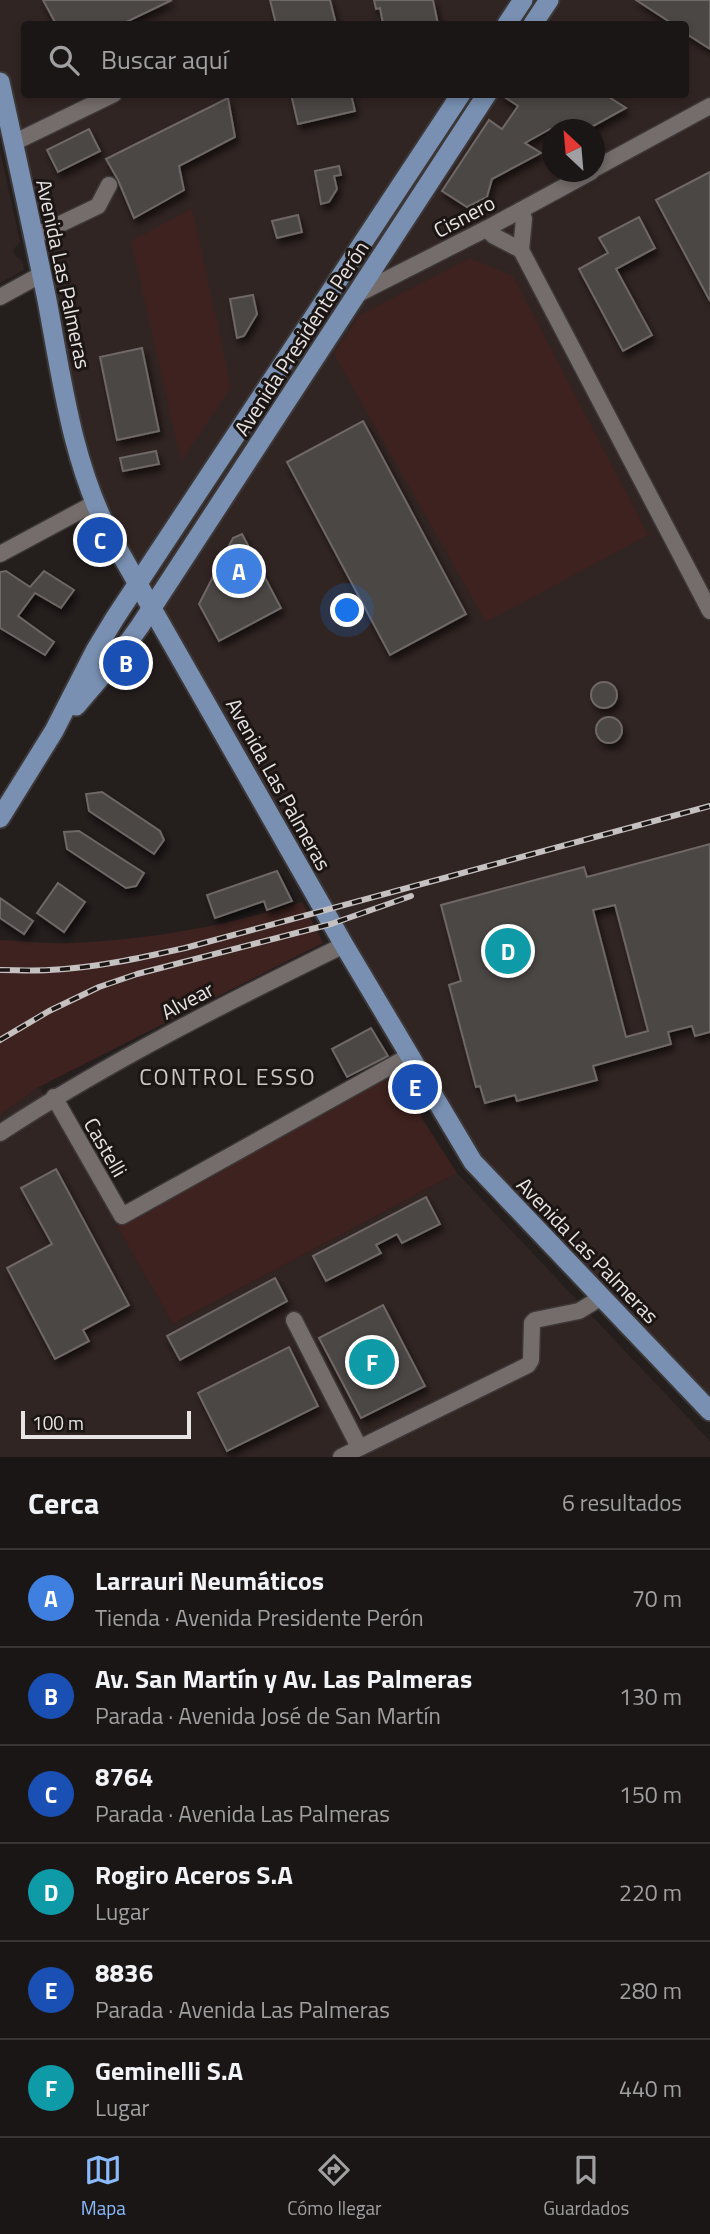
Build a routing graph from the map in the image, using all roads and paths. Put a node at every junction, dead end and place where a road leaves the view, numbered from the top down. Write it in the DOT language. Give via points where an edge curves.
graph roads {
  1 [pos="523,0"];
  2 [pos="549,0"];
  3 [pos="509,21"];
  4 [pos="535,21"];
  5 [pos="0,82"];
  6 [pos="106,98"];
  7 [pos="458,98"];
  8 [pos="484,98"];
  9 [pos="710,106"];
  10 [pos="13,143"];
  11 [pos="605,163"];
  12 [pos="571,182"];
  13 [pos="109,185"];
  14 [pos="521,210"];
  15 [pos="486,229"];
  16 [pos="33,237"];
  17 [pos="520,250"];
  18 [pos="42,274"];
  19 [pos="356,295"];
  20 [pos="0,297"];
  21 [pos="95,503"];
  22 [pos="0,554"];
  23 [pos="138,584"];
  24 [pos="152,606"];
  25 [pos="710,611"];
  26 [pos="54,731"];
  27 [pos="0,818"];
  28 [pos="344,945"];
  29 [pos="410,1056"];
  30 [pos="54,1097"];
  31 [pos="0,1133"];
  32 [pos="601,1297"];
  33 [pos="295,1320"];
  34 [pos="710,1411"];
  35 [pos="359,1447"];
  36 [pos="341,1457"];
  1 -- 3 [label="main road"];
  2 -- 4 [label="main road"];
  5 -- 10 [label="main road, Avenida Las Palmeras"];
  6 -- 10 [label="street"];
  7 -- 23 [label="main road, Avenida Presidente Perón"];
  8 -- 19 [label="main road, Avenida Presidente Perón"];
  9 -- 11 [label="street, Cisnero"];
  10 -- 16 [label="main road, Avenida Las Palmeras"];
  12 -- 14 [label="street, Cisnero"];
  13 -- 16 [label="street" via="98,206"];
  14 -- 15 [label="street, Cisnero"];
  14 -- 17 [label="street"];
  15 -- 17 [label="street"];
  15 -- 19 [label="street, Cisnero"];
  16 -- 18 [label="main road, Avenida Las Palmeras"];
  17 -- 25 [label="street"];
  18 -- 20 [label="street"];
  18 -- 21 [label="main road, Avenida Las Palmeras" via="72,430"];
  19 -- 24 [label="main road, Avenida Presidente Perón"];
  21 -- 22 [label="street"];
  21 -- 23 [label="main road, Avenida Las Palmeras"];
  23 -- 24 [label="main road, Avenida Las Palmeras"];
  23 -- 26 [label="main road, Avenida Presidente Perón" via="95,651"];
  24 -- 26 [label="main road, Avenida Presidente Perón" via="117,657"];
  24 -- 28 [label="main road, Avenida Las Palmeras"];
  26 -- 27 [label="main road"];
  28 -- 29 [label="main road, Avenida Las Palmeras"];
  28 -- 30 [label="street, Alvear" via="195,1018"];
  29 -- 30 [label="street, Castelli" via="122,1216"];
  29 -- 32 [label="main road, Avenida Las Palmeras" via="473,1162"];
  30 -- 31 [label="street, Alvear"];
  32 -- 34 [label="main road, Avenida Las Palmeras"];
  32 -- 35 [label="street" via="579,1311 535,1320 528,1365"];
  33 -- 35 [label="street"];
  35 -- 36 [label="street"];
}
